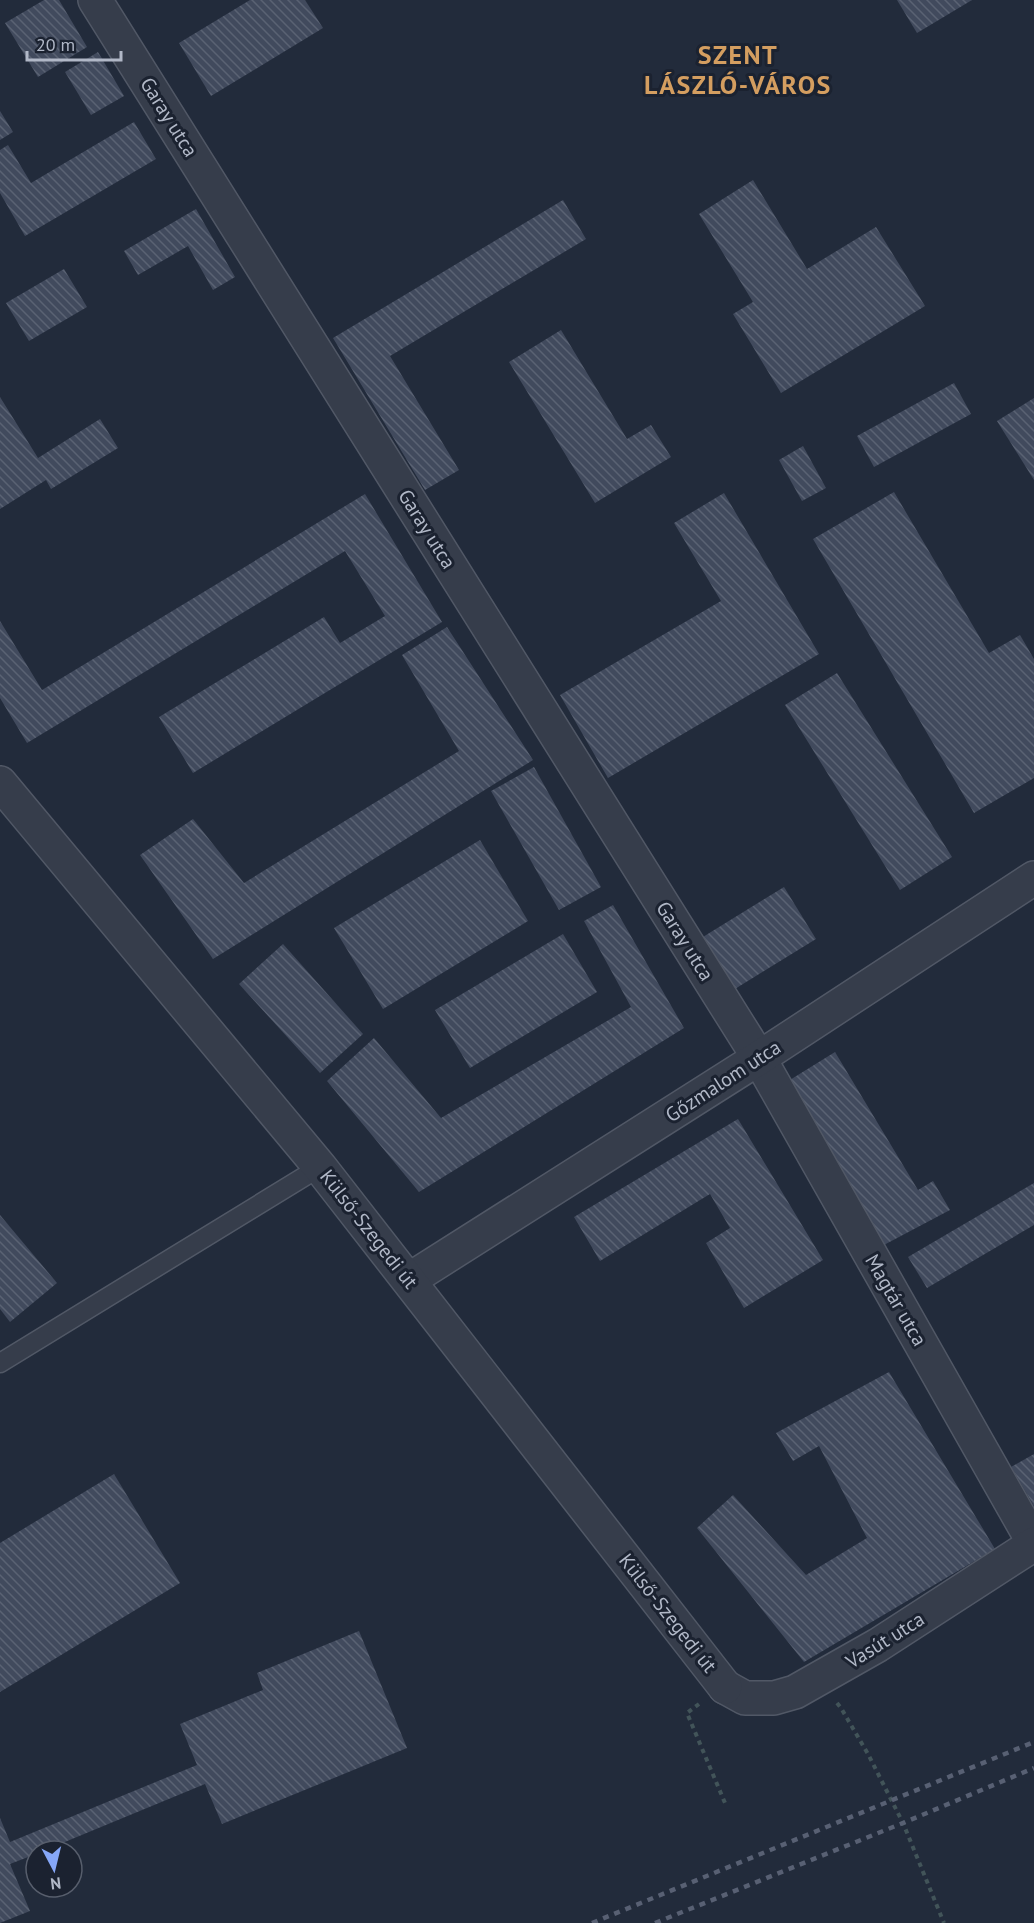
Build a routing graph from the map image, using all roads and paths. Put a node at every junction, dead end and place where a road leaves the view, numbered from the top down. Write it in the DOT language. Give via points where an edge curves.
graph roads {
  1 [pos="95,0"];
  2 [pos="0,783"];
  3 [pos="1034,878"];
  4 [pos="759,1058"];
  5 [pos="320,1167"];
  6 [pos="409,1280"];
  7 [pos="0,1363"];
  8 [pos="1034,1543"];
  9 [pos="816,1681"];
  10 [pos="725,1687"];
  11 [pos="687,1713"];
  12 [pos="725,1803"];
  13 [pos="944,1923"];
  1 -- 4 [label="street, Garay utca"];
  2 -- 5 [label="street, Külső-Szegedi út"];
  3 -- 4 [label="street, Gőzmalom utca"];
  4 -- 6 [label="street, Gőzmalom utca"];
  4 -- 8 [label="street, Magtár utca"];
  5 -- 6 [label="street, Külső-Szegedi út"];
  5 -- 7 [label="lane"];
  6 -- 10 [label="street, Külső-Szegedi út"];
  8 -- 9 [label="street, Vasút utca"];
  9 -- 10 [label="street, Vasút utca" via="774,1698 744,1698"];
  9 -- 13 [label="path" via="841,1708 868,1754 903,1823"];
  11 -- 12 [label="path"];
}
